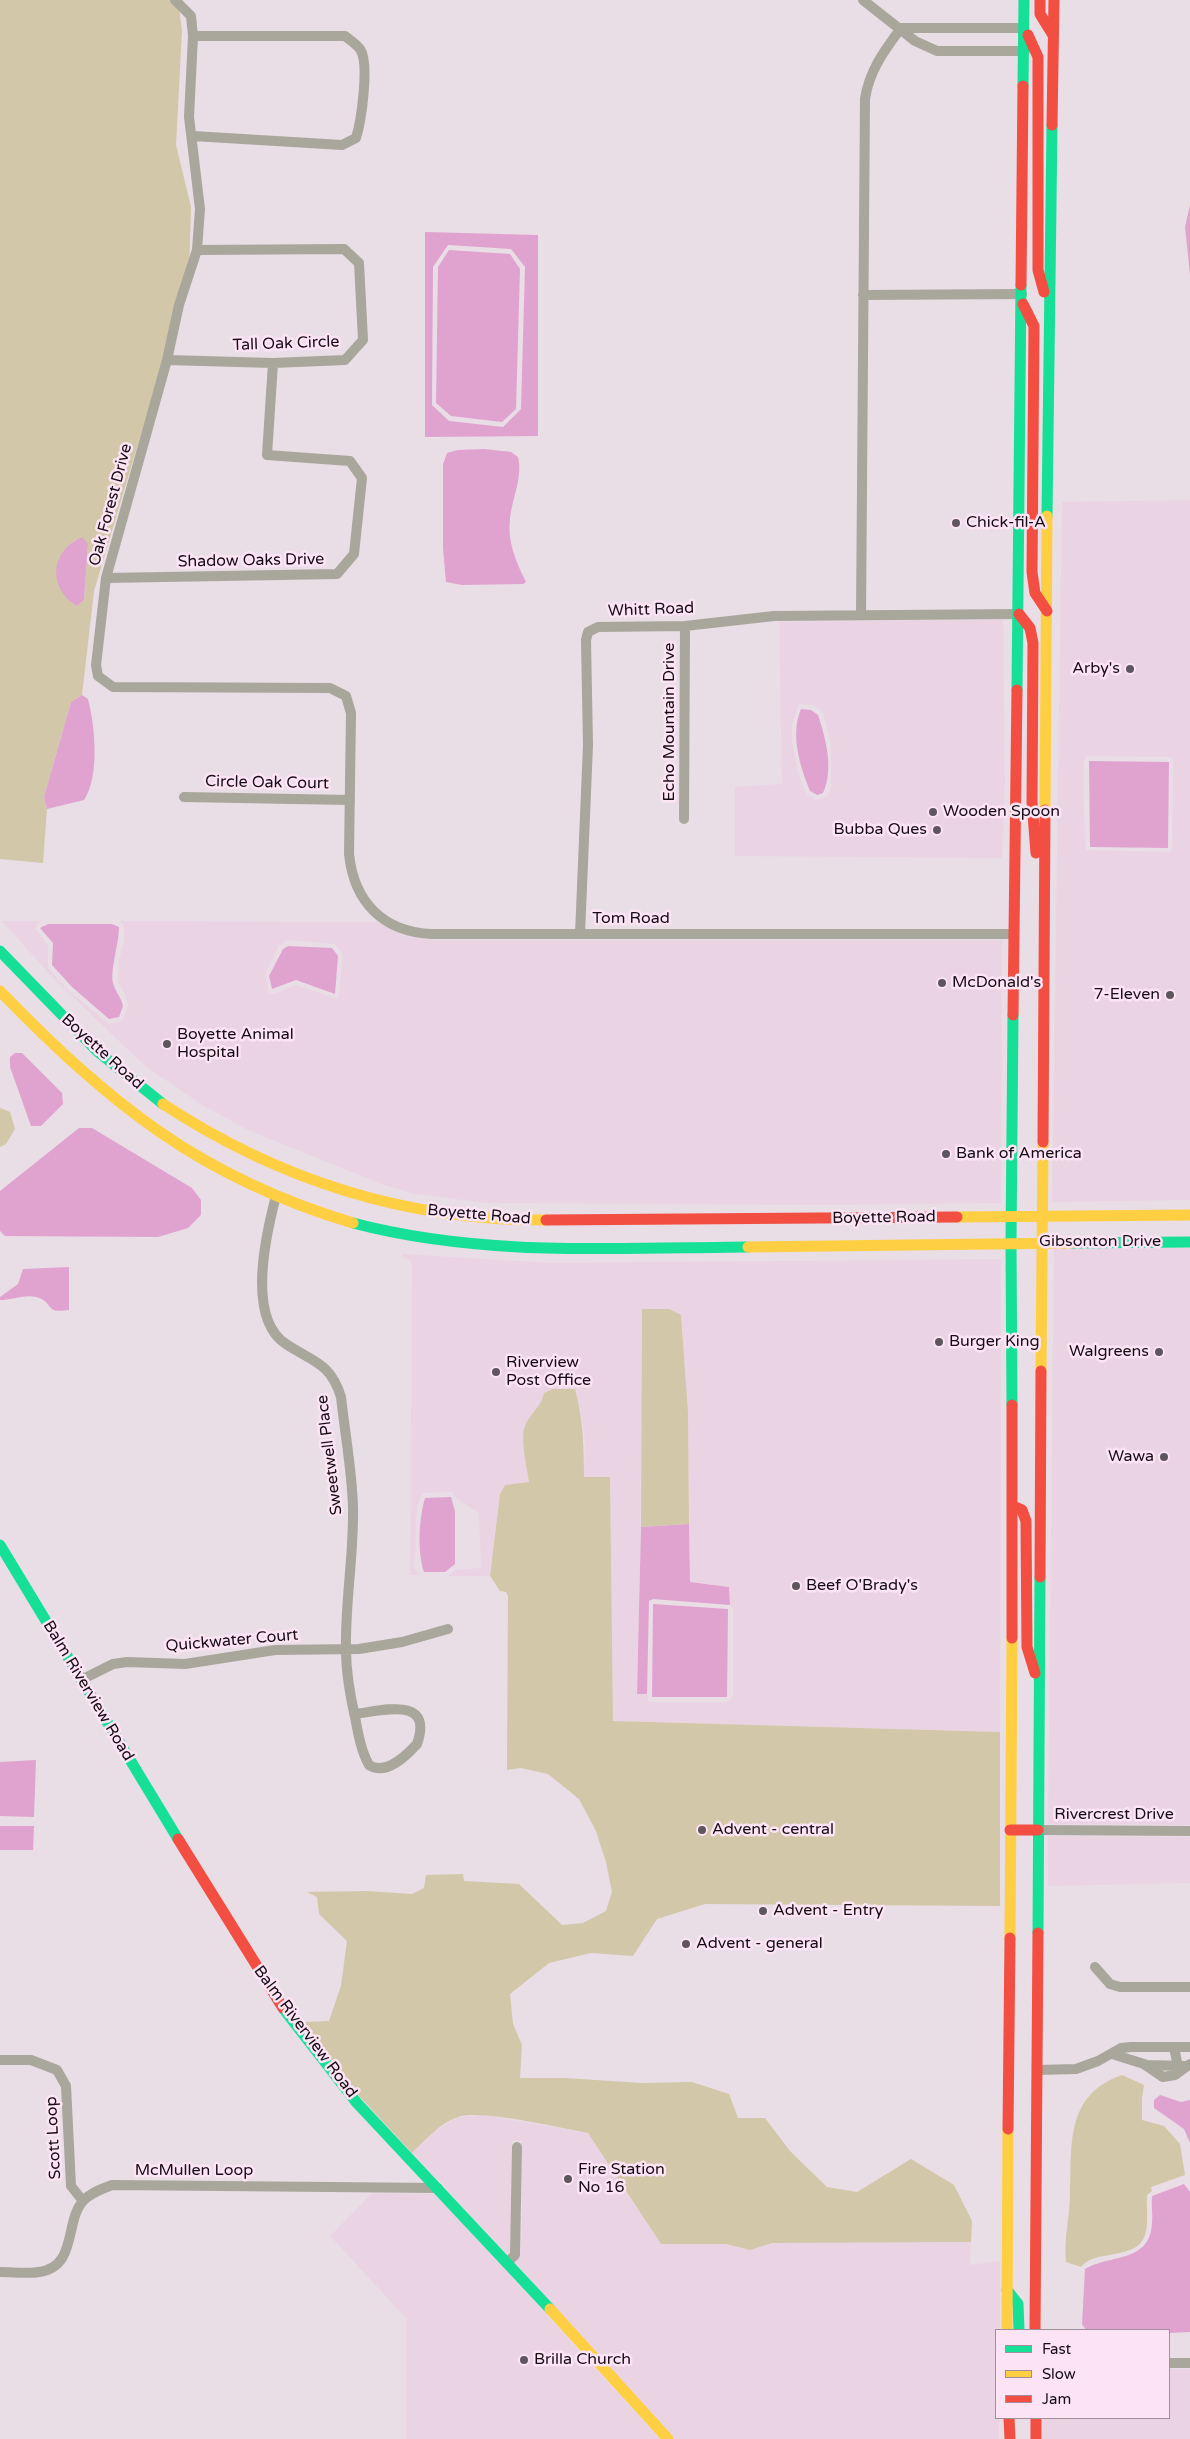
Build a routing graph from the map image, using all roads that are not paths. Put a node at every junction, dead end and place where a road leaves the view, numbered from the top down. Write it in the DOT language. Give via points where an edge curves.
graph roads {
  1 [pos="174,0"];
  2 [pos="863,0"];
  3 [pos="1024,0"];
  4 [pos="1040,0"];
  5 [pos="1054,0"];
  6 [pos="901,28"];
  7 [pos="1024,28"];
  8 [pos="194,36"];
  9 [pos="1053,36"];
  10 [pos="1025,51"];
  11 [pos="193,136"];
  12 [pos="197,250"];
  13 [pos="864,295"];
  14 [pos="1022,298"];
  15 [pos="1048,307"];
  16 [pos="167,360"];
  17 [pos="273,363"];
  18 [pos="106,578"];
  19 [pos="1047,611"];
  20 [pos="1019,614"];
  21 [pos="861,615"];
  22 [pos="685,626"];
  23 [pos="184,797"];
  24 [pos="350,800"];
  25 [pos="684,819"];
  26 [pos="1045,881"];
  27 [pos="580,934"];
  28 [pos="1013,934"];
  29 [pos="0,951"];
  30 [pos="0,991"];
  31 [pos="276,1196"];
  32 [pos="1043,1216"];
  33 [pos="1190,1216"];
  34 [pos="1011,1217"];
  35 [pos="1043,1242"];
  36 [pos="1190,1242"];
  37 [pos="1011,1243"];
  38 [pos="1013,1506"];
  39 [pos="0,1545"];
  40 [pos="448,1629"];
  41 [pos="346,1649"];
  42 [pos="81,1680"];
  43 [pos="1039,1684"];
  44 [pos="354,1714"];
  45 [pos="1010,1830"];
  46 [pos="1038,1830"];
  47 [pos="1190,1831"];
  48 [pos="1095,1967"];
  49 [pos="1190,1987"];
  50 [pos="1174,2047"];
  51 [pos="1190,2047"];
  52 [pos="1112,2054"];
  53 [pos="0,2060"];
  54 [pos="1185,2066"];
  55 [pos="1037,2070"];
  56 [pos="517,2147"];
  57 [pos="438,2188"];
  58 [pos="83,2201"];
  59 [pos="507,2262"];
  60 [pos="0,2272"];
  61 [pos="1007,2290"];
  62 [pos="1007,2329"];
  63 [pos="1019,2329"];
  64 [pos="1035,2329"];
  65 [pos="1170,2363"];
  66 [pos="1190,2363"];
  67 [pos="1009,2419"];
  68 [pos="1036,2419"];
  69 [pos="668,2439"];
  70 [pos="1010,2439"];
  71 [pos="1036,2439"];
  1 -- 8 [label="street, Oak Forest Drive" via="191,16"];
  2 -- 6 [label="street"];
  3 -- 7 [label="main road"];
  4 -- 9 [label="main road" via="1040,14"];
  5 -- 9 [label="main road"];
  6 -- 7 [label="street"];
  6 -- 10 [label="street" via="915,41 937,50"];
  6 -- 13 [label="street" via="875,66 865,99"];
  7 -- 10 [label="main road"];
  7 -- 15 [label="main road" via="1038,58 1038,270"];
  8 -- 11 [label="street, Oak Forest Drive" via="189,117"];
  8 -- 11 [label="street" via="345,36 361,50 364,60 361,122 356,138 342,145"];
  9 -- 15 [label="main road"];
  10 -- 14 [label="main road"];
  11 -- 12 [label="street, Oak Forest Drive" via="200,209"];
  12 -- 16 [label="street, Oak Forest Drive" via="179,305"];
  12 -- 17 [label="street, Tall Oak Circle" via="344,249 359,262 363,340 344,360"];
  13 -- 14 [label="street"];
  13 -- 21 [label="street"];
  14 -- 19 [label="main road" via="1034,326 1032,572 1035,593"];
  14 -- 20 [label="main road"];
  15 -- 19 [label="main road"];
  16 -- 17 [label="street, Tall Oak Circle"];
  16 -- 18 [label="street, Oak Forest Drive"];
  17 -- 18 [label="street, Shadow Oaks Drive" via="267,455 350,461 362,478 354,554 337,574"];
  18 -- 24 [label="street, Oak Forest Drive" via="96,665 98,676 113,687 330,688 346,696 352,713"];
  19 -- 26 [label="main road"];
  20 -- 21 [label="street, Whitt Road"];
  20 -- 26 [label="main road" via="1030,628 1033,643 1032,802 1036,852"];
  20 -- 28 [label="main road"];
  21 -- 22 [label="street, Whitt Road" via="774,616"];
  22 -- 25 [label="street, Echo Mountain Drive"];
  22 -- 27 [label="street, Whitt Road" via="598,628 586,636 588,745"];
  23 -- 24 [label="street, Circle Oak Court"];
  24 -- 27 [label="street, Tom Road" via="349,854 353,880 363,900 386,921 400,928 425,933"];
  26 -- 32 [label="main road"];
  27 -- 28 [label="street, Tom Road"];
  28 -- 34 [label="main road"];
  29 -- 34 [label="main road, Boyette Road" via="111,1064 158,1100 210,1134 264,1162 362,1196 432,1212 499,1219"];
  30 -- 31 [label="main road, Boyette Road" via="90,1080 132,1116 200,1160"];
  31 -- 37 [label="main road, Boyette Road" via="399,1235 491,1247"];
  31 -- 41 [label="street, Sweetwell Place" via="266,1246 264,1311 277,1337 328,1370 341,1397 353,1508"];
  32 -- 33 [label="main road, Gibsonton Drive"];
  32 -- 34 [label="main road, Boyette Road"];
  32 -- 35 [label="main road"];
  34 -- 37 [label="main road"];
  35 -- 36 [label="main road, Gibsonton Drive"];
  35 -- 37 [label="main road, Gibsonton Drive"];
  35 -- 43 [label="main road"];
  37 -- 38 [label="main road"];
  38 -- 43 [label="main road" via="1022,1510 1026,1520 1027,1647"];
  38 -- 45 [label="main road"];
  39 -- 42 [label="main road, Balm Riverview Road"];
  40 -- 41 [label="street, Quickwater Court" via="387,1645"];
  41 -- 42 [label="street, Quickwater Court" via="275,1650 185,1664 127,1662 113,1664"];
  41 -- 44 [label="street, Sweetwell Place"];
  42 -- 57 [label="main road, Balm Riverview Road" via="266,1984 357,2102"];
  43 -- 46 [label="main road"];
  44 -- 44 [label="street, Sweetwell Place" via="364,1755 373,1767 396,1762 417,1744 420,1724 411,1710 401,1708"];
  45 -- 46 [label="main road"];
  45 -- 61 [label="main road"];
  46 -- 47 [label="street, Rivercrest Drive"];
  46 -- 55 [label="main road"];
  48 -- 49 [label="street" via="1110,1984 1120,1987"];
  50 -- 51 [label="street"];
  50 -- 52 [label="street" via="1121,2048"];
  50 -- 54 [label="street"];
  52 -- 54 [label="street" via="1144,2064 1163,2077 1175,2075"];
  52 -- 55 [label="street" via="1076,2069"];
  53 -- 58 [label="street, Scott Loop" via="31,2060 57,2070 62,2078 66,2086 71,2186"];
  55 -- 64 [label="main road"];
  56 -- 59 [label="street" via="515,2255"];
  57 -- 58 [label="street, McMullen Loop" via="112,2186"];
  57 -- 59 [label="main road, Balm Riverview Road"];
  58 -- 60 [label="street" via="66,2253 56,2265 41,2272"];
  59 -- 69 [label="main road, Balm Riverview Road"];
  61 -- 62 [label="main road"];
  61 -- 63 [label="main road" via="1018,2304"];
  65 -- 66 [label="street"];
  67 -- 70 [label="main road"];
  68 -- 71 [label="main road"];
}
